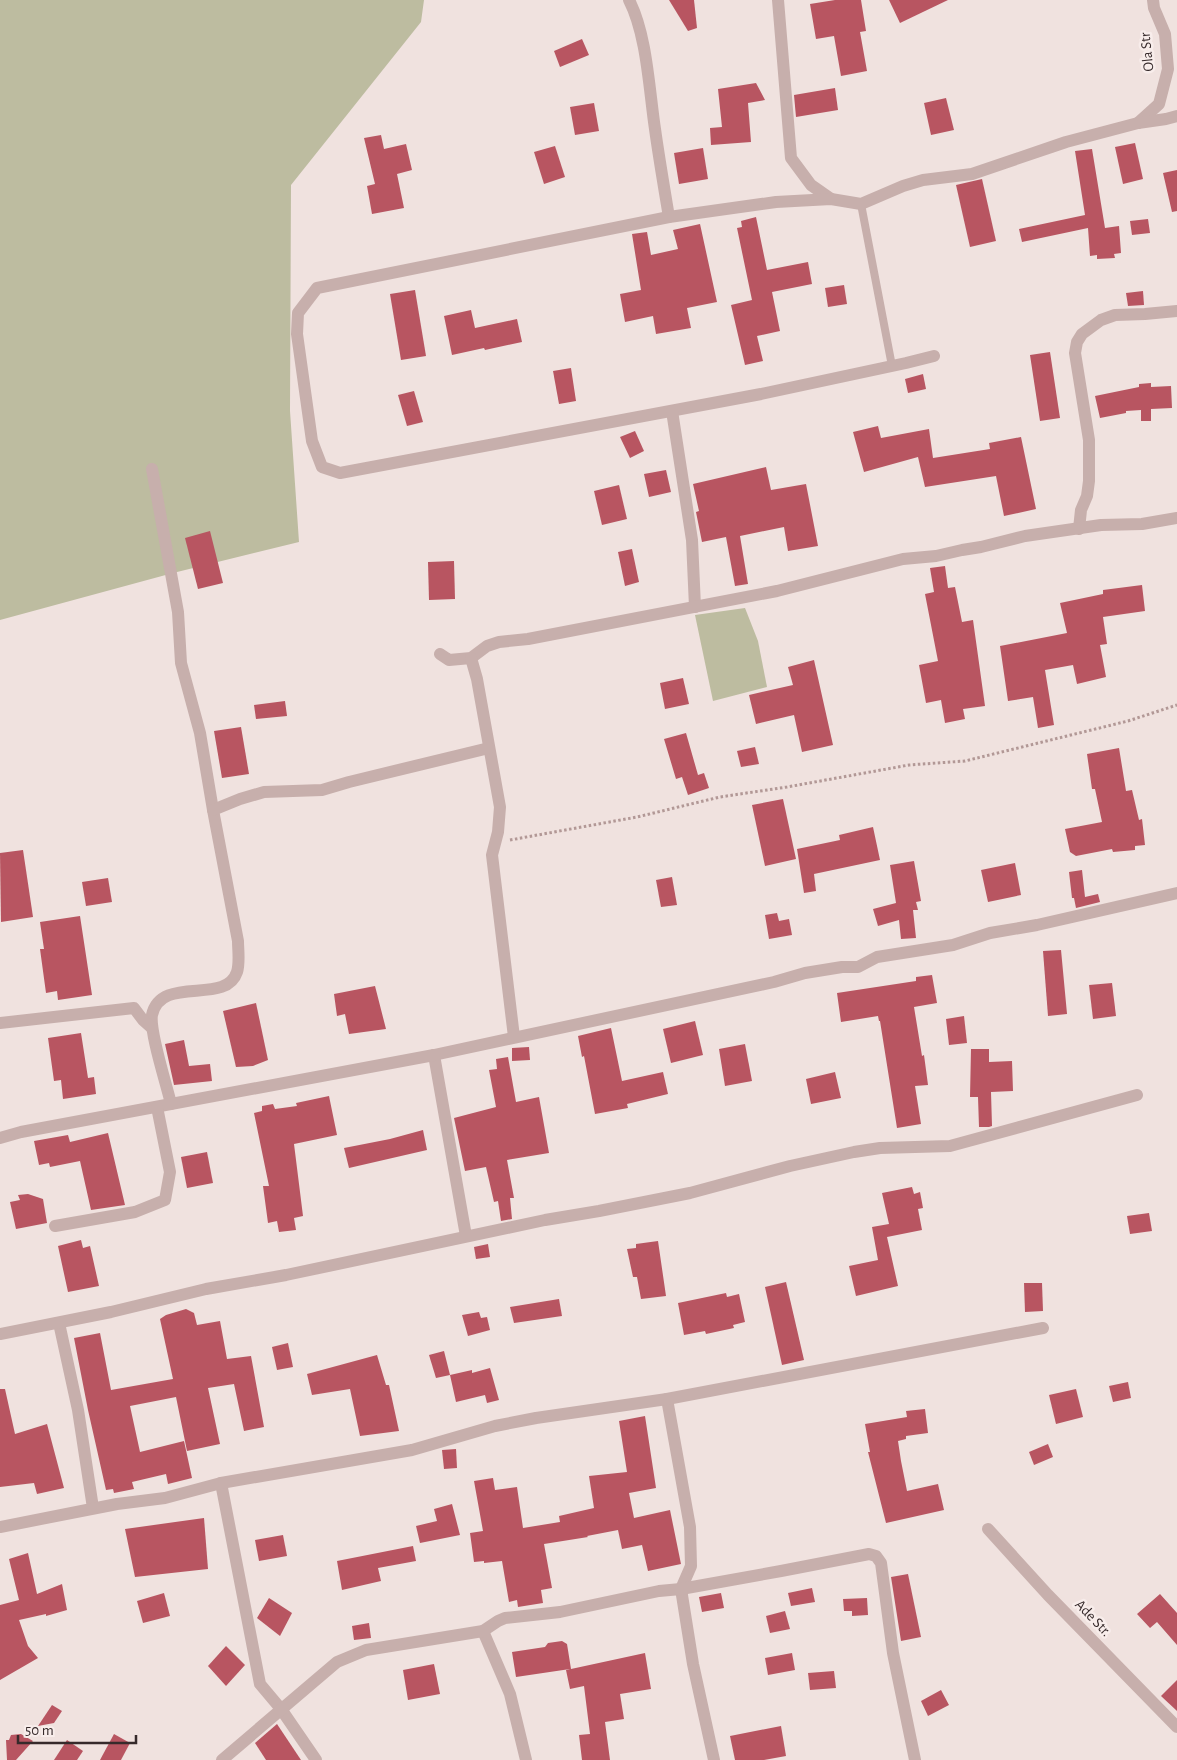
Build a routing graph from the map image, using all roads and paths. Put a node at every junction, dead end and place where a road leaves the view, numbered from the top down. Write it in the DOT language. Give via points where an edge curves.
graph roads {
  1 [pos="629,0"];
  2 [pos="778,0"];
  3 [pos="1153,0"];
  4 [pos="1177,116"];
  5 [pos="1138,123"];
  6 [pos="831,199"];
  7 [pos="861,204"];
  8 [pos="669,217"];
  9 [pos="1177,310"];
  10 [pos="934,356"];
  11 [pos="892,366"];
  12 [pos="672,411"];
  13 [pos="152,469"];
  14 [pos="1177,518"];
  15 [pos="1079,529"];
  16 [pos="695,608"];
  17 [pos="440,654"];
  18 [pos="471,658"];
  19 [pos="1177,705"];
  20 [pos="490,748"];
  21 [pos="213,810"];
  22 [pos="495,842"];
  23 [pos="1177,893"];
  24 [pos="0,1024"];
  25 [pos="152,1028"];
  26 [pos="514,1037"];
  27 [pos="434,1055"];
  28 [pos="1137,1095"];
  29 [pos="171,1104"];
  30 [pos="157,1107"];
  31 [pos="0,1138"];
  32 [pos="55,1226"];
  33 [pos="466,1236"];
  34 [pos="59,1323"];
  35 [pos="1043,1328"];
  36 [pos="0,1334"];
  37 [pos="667,1399"];
  38 [pos="221,1483"];
  39 [pos="93,1508"];
  40 [pos="0,1527"];
  41 [pos="988,1529"];
  42 [pos="681,1589"];
  43 [pos="483,1631"];
  44 [pos="281,1709"];
  45 [pos="1177,1728"];
  46 [pos="222,1760"];
  47 [pos="316,1760"];
  48 [pos="526,1760"];
  49 [pos="714,1760"];
  50 [pos="915,1760"];
  1 -- 8 [label="street" via="636,14 648,76"];
  2 -- 6 [label="street" via="791,158 811,185"];
  3 -- 5 [label="street, Ola Str" via="1165,34 1168,70 1159,104"];
  4 -- 5 [label="street"];
  5 -- 7 [label="street" via="1066,142 972,174 923,180"];
  6 -- 7 [label="street"];
  6 -- 8 [label="street" via="776,202"];
  7 -- 11 [label="lane"];
  8 -- 12 [label="street" via="317,288 298,313 297,334 312,442 322,467 340,473"];
  9 -- 15 [label="street" via="1115,315 1101,320 1082,334 1077,342 1075,353 1089,440 1090,481"];
  10 -- 11 [label="street"];
  11 -- 12 [label="street"];
  12 -- 16 [label="street" via="692,540"];
  13 -- 21 [label="street" via="178,612 182,663 200,733"];
  14 -- 15 [label="street"];
  15 -- 16 [label="street" via="1025,536 936,556 903,559"];
  16 -- 18 [label="street" via="499,642 486,646"];
  17 -- 18 [label="street" via="449,660"];
  18 -- 20 [label="street"];
  19 -- 22 [label="path" via="1128,721 965,761 909,765 720,797 637,817"];
  20 -- 21 [label="street" via="322,790 264,792"];
  20 -- 22 [label="street" via="500,808"];
  21 -- 25 [label="street" via="238,941 237,972 232,981 217,988 171,994 158,1003 152,1014"];
  22 -- 26 [label="street" via="492,856"];
  23 -- 26 [label="street" via="1037,926 990,933 953,945 877,957 858,967 805,974"];
  24 -- 25 [label="street" via="134,1008"];
  25 -- 29 [label="street"];
  26 -- 27 [label="street"];
  27 -- 29 [label="street"];
  27 -- 33 [label="street"];
  28 -- 33 [label="street" via="950,1146 854,1152 690,1193"];
  29 -- 30 [label="street"];
  30 -- 31 [label="street"];
  30 -- 32 [label="street" via="170,1172 165,1200 135,1212"];
  33 -- 34 [label="street" via="206,1289"];
  34 -- 36 [label="street"];
  34 -- 39 [label="street" via="78,1410"];
  35 -- 37 [label="street"];
  37 -- 38 [label="street" via="528,1419 412,1450"];
  37 -- 42 [label="street" via="690,1527 690,1566"];
  38 -- 39 [label="street" via="165,1498"];
  38 -- 44 [label="street" via="260,1684"];
  39 -- 40 [label="street"];
  41 -- 45 [label="street, Ade Str." via="1048,1596"];
  42 -- 43 [label="street" via="560,1612 506,1618"];
  42 -- 49 [label="street"];
  42 -- 50 [label="street" via="869,1554 876,1556 881,1563 893,1653"];
  43 -- 44 [label="street" via="366,1650 337,1662"];
  43 -- 48 [label="street" via="510,1694"];
  44 -- 46 [label="street"];
  44 -- 47 [label="street"];
}
